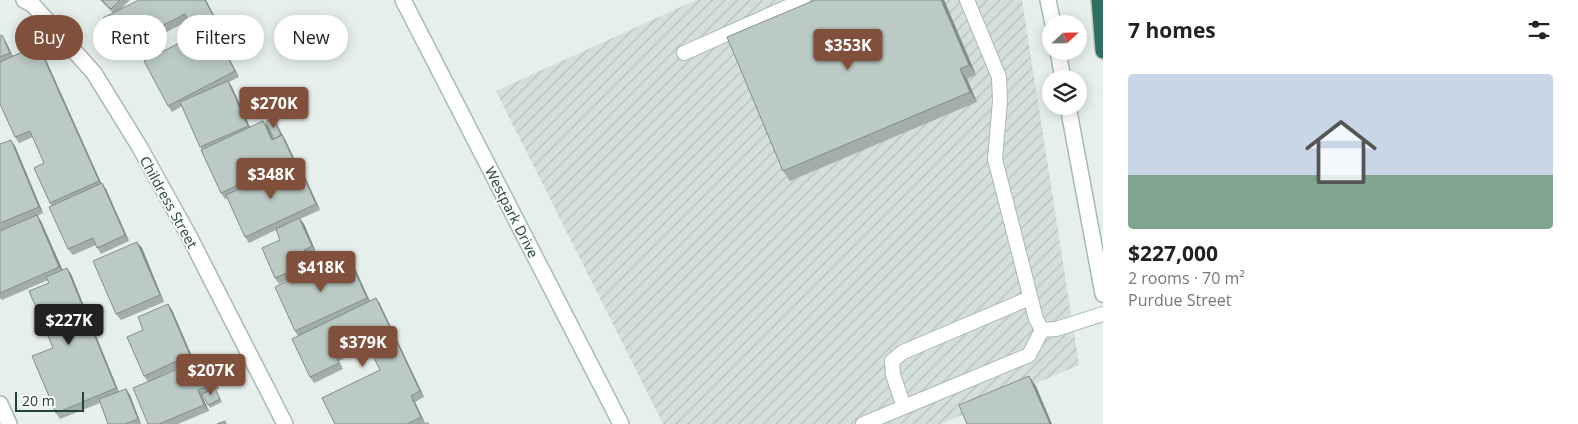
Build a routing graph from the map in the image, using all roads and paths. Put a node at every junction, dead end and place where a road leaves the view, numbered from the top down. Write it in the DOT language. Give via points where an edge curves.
graph roads {
  1 [pos="24,0"];
  2 [pos="403,0"];
  3 [pos="803,0"];
  4 [pos="967,0"];
  5 [pos="1048,0"];
  6 [pos="1099,0"];
  7 [pos="1051,15"];
  8 [pos="1103,51"];
  9 [pos="684,53"];
  10 [pos="1070,115"];
  11 [pos="1103,294"];
  12 [pos="1030,298"];
  13 [pos="1103,314"];
  14 [pos="1042,330"];
  15 [pos="0,404"];
  16 [pos="904,407"];
  17 [pos="8,424"];
  18 [pos="285,424"];
  19 [pos="621,424"];
  20 [pos="863,424"];
  1 -- 18 [label="main road, Childress Street" via="33,5 94,73 189,236"];
  2 -- 19 [label="main road, Westpark Drive"];
  3 -- 9 [label="lane"];
  4 -- 12 [label="lane" via="999,77 995,160"];
  5 -- 7 [label="main road"];
  6 -- 8 [label="highway"];
  10 -- 11 [label="main road"];
  12 -- 14 [label="lane"];
  12 -- 16 [label="lane" via="903,352 892,361 893,375"];
  13 -- 14 [label="lane" via="1056,329"];
  14 -- 16 [label="lane" via="1029,356"];
  15 -- 17 [label="main road"];
  16 -- 20 [label="lane"];
}
